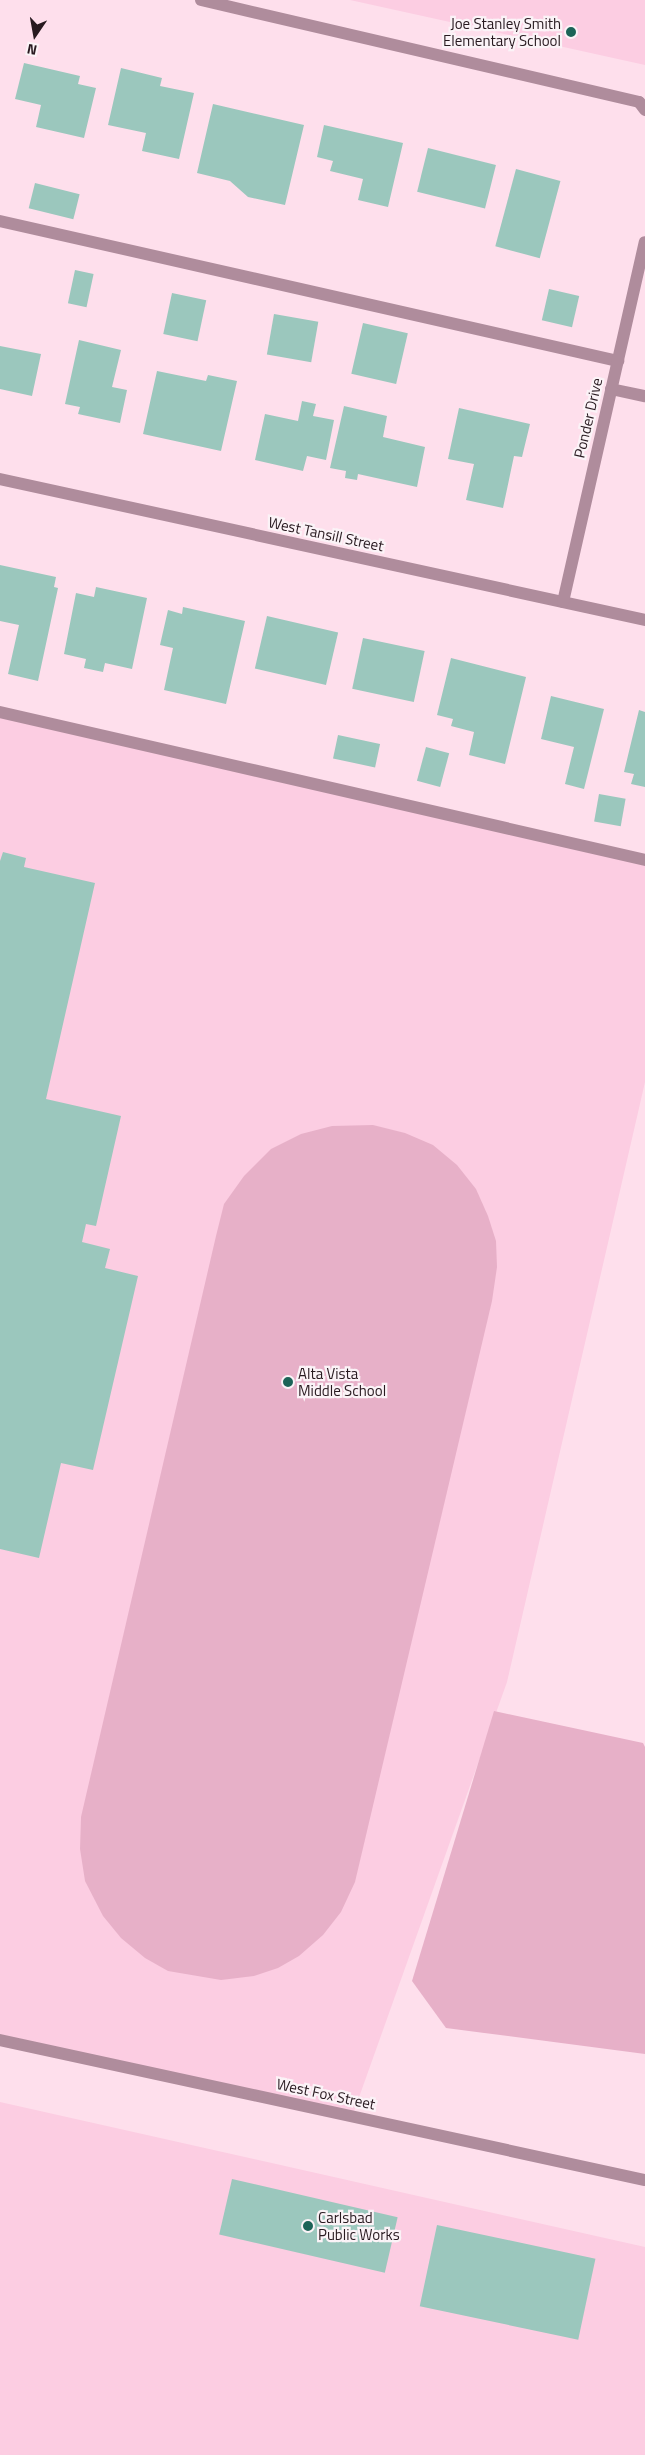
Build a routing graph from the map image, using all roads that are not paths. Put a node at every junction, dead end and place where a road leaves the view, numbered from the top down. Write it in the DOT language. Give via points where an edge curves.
graph roads {
  1 [pos="201,0"];
  2 [pos="642,106"];
  3 [pos="0,220"];
  4 [pos="645,242"];
  5 [pos="618,361"];
  6 [pos="611,389"];
  7 [pos="645,396"];
  8 [pos="0,479"];
  9 [pos="563,602"];
  10 [pos="645,620"];
  11 [pos="0,712"];
  12 [pos="645,860"];
  13 [pos="0,2040"];
  14 [pos="645,2180"];
  1 -- 2 [label="street"];
  3 -- 5 [label="street"];
  4 -- 5 [label="street, Ponder Drive"];
  5 -- 6 [label="street, Ponder Drive"];
  6 -- 7 [label="street"];
  6 -- 9 [label="street, Ponder Drive"];
  8 -- 9 [label="street, West Tansill Street"];
  9 -- 10 [label="street, West Tansill Street"];
  11 -- 12 [label="street"];
  13 -- 14 [label="street, West Fox Street"];
}
